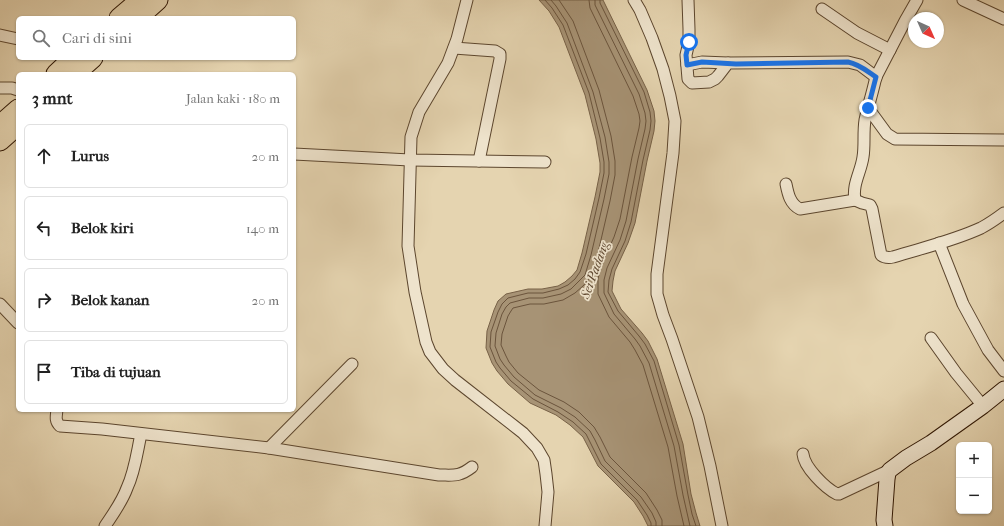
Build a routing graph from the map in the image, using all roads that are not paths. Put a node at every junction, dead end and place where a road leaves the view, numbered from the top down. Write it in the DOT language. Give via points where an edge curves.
graph roads {
  1 [pos="140,0"];
  2 [pos="158,0"];
  3 [pos="467,0"];
  4 [pos="634,0"];
  5 [pos="688,0"];
  6 [pos="917,0"];
  7 [pos="964,0"];
  8 [pos="822,9"];
  9 [pos="121,16"];
  10 [pos="140,16"];
  11 [pos="1004,19"];
  12 [pos="0,35"];
  13 [pos="16,39"];
  14 [pos="454,48"];
  15 [pos="890,50"];
  16 [pos="71,60"];
  17 [pos="91,60"];
  18 [pos="728,63"];
  19 [pos="687,65"];
  20 [pos="58,72"];
  21 [pos="77,72"];
  22 [pos="876,77"];
  23 [pos="0,88"];
  24 [pos="16,89"];
  25 [pos="868,108"];
  26 [pos="16,111"];
  27 [pos="0,125"];
  28 [pos="16,127"];
  29 [pos="1004,140"];
  30 [pos="0,141"];
  31 [pos="296,154"];
  32 [pos="410,160"];
  33 [pos="479,161"];
  34 [pos="545,162"];
  35 [pos="786,184"];
  36 [pos="855,200"];
  37 [pos="1004,213"];
  38 [pos="939,243"];
  39 [pos="0,304"];
  40 [pos="16,321"];
  41 [pos="931,338"];
  42 [pos="352,364"];
  43 [pos="1004,371"];
  44 [pos="1004,389"];
  45 [pos="983,406"];
  46 [pos="57,412"];
  47 [pos="141,434"];
  48 [pos="269,448"];
  49 [pos="803,454"];
  50 [pos="472,468"];
  51 [pos="890,470"];
  52 [pos="105,526"];
  53 [pos="545,526"];
  54 [pos="722,526"];
  55 [pos="885,526"];
  1 -- 9 [label="highway"];
  2 -- 10 [label="highway"];
  3 -- 14 [label="street"];
  4 -- 54 [label="street" via="663,69 674,121 673,153 657,274 657,294 698,417"];
  5 -- 19 [label="street"];
  6 -- 15 [label="street"];
  7 -- 11 [label="street"];
  8 -- 15 [label="street" via="857,33"];
  12 -- 13 [label="street"];
  14 -- 32 [label="street" via="419,112 410,137"];
  14 -- 33 [label="street" via="495,51 500,54"];
  15 -- 22 [label="street"];
  16 -- 20 [label="highway"];
  17 -- 21 [label="highway"];
  18 -- 19 [label="street" via="702,62"];
  18 -- 19 [label="street" via="718,76 709,82 690,81"];
  18 -- 22 [label="street" via="848,62 860,65"];
  22 -- 25 [label="street"];
  23 -- 24 [label="street"];
  25 -- 29 [label="street" via="887,134 895,139"];
  25 -- 36 [label="street" via="863,158 855,184"];
  26 -- 27 [label="highway"];
  28 -- 30 [label="highway"];
  31 -- 32 [label="street"];
  32 -- 33 [label="street"];
  32 -- 53 [label="street" via="408,246 426,342 433,356 447,373 523,433 537,448 544,460 548,492"];
  33 -- 34 [label="street"];
  35 -- 36 [label="street" via="792,203 800,209"];
  36 -- 38 [label="street" via="870,205 881,255 884,257 893,257"];
  37 -- 38 [label="street" via="981,228"];
  38 -- 43 [label="street" via="963,304 988,350"];
  39 -- 40 [label="street"];
  41 -- 45 [label="street"];
  42 -- 48 [label="street"];
  44 -- 45 [label="street"];
  45 -- 51 [label="street"];
  46 -- 47 [label="street" via="56,420 60,426"];
  47 -- 48 [label="street"];
  47 -- 52 [label="street" via="128,488"];
  48 -- 50 [label="street" via="439,475 459,475"];
  49 -- 51 [label="street" via="809,470 837,494"];
  51 -- 55 [label="street" via="887,479"];
}
